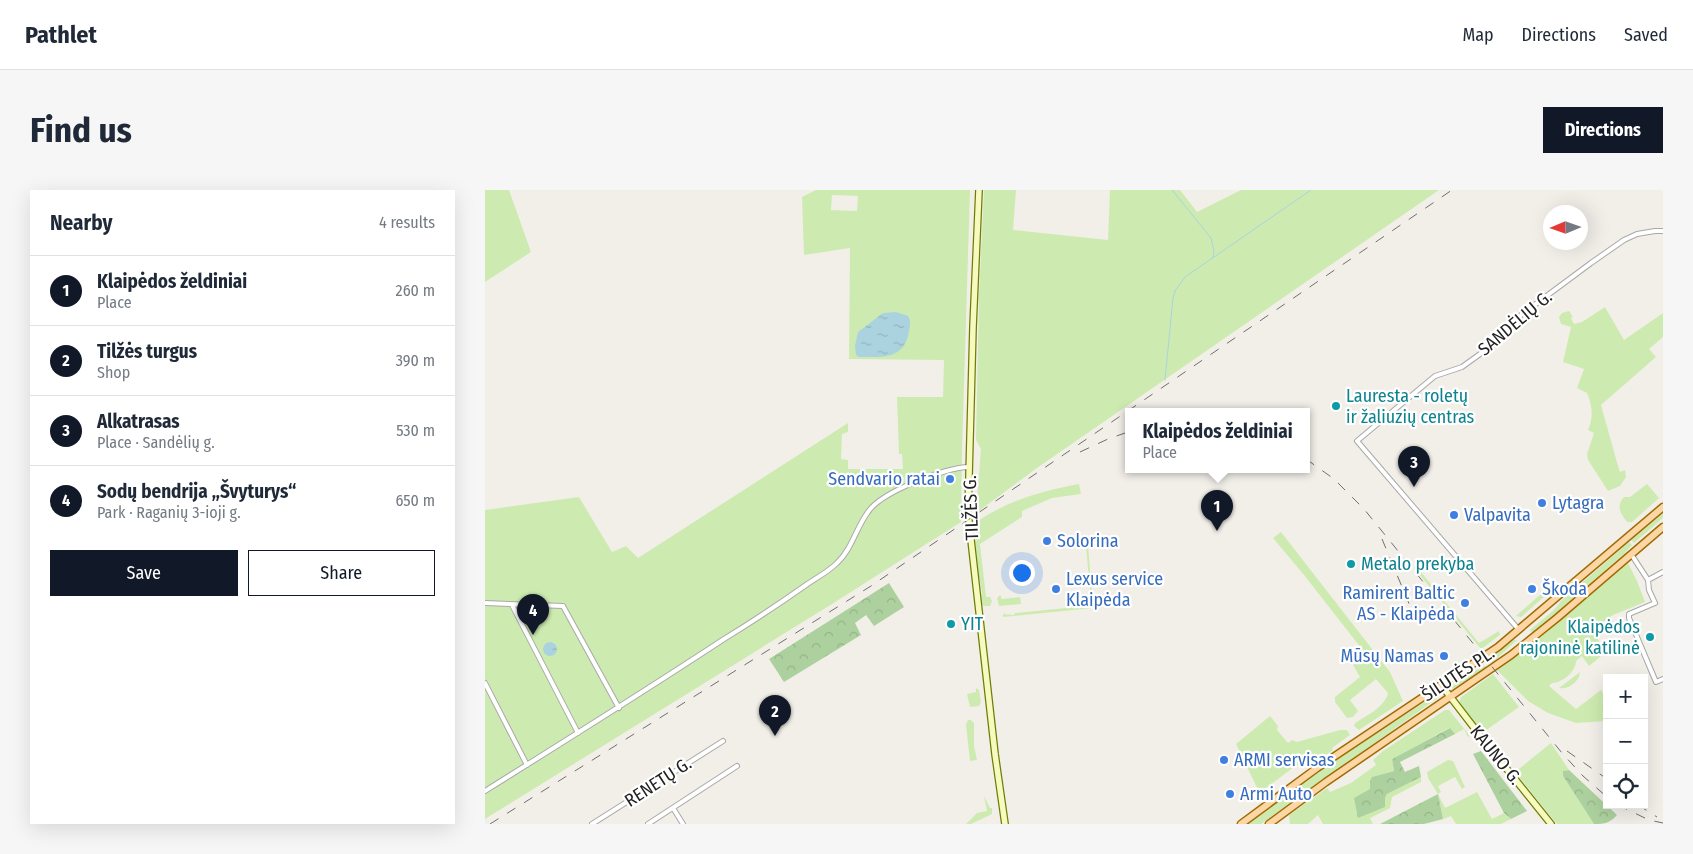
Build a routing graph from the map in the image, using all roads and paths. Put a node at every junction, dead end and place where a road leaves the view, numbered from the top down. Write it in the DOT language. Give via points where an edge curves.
graph roads {
  1 [pos="979,190"];
  2 [pos="1663,231"];
  3 [pos="969,467"];
  4 [pos="1663,507"];
  5 [pos="1663,527"];
  6 [pos="1631,554"];
  7 [pos="1663,572"];
  8 [pos="1648,580"];
  9 [pos="485,603"];
  10 [pos="512,605"];
  11 [pos="1519,630"];
  12 [pos="1527,642"];
  13 [pos="1663,679"];
  14 [pos="485,683"];
  15 [pos="1442,686"];
  16 [pos="1450,698"];
  17 [pos="619,708"];
  18 [pos="578,733"];
  19 [pos="723,741"];
  20 [pos="527,764"];
  21 [pos="737,766"];
  22 [pos="485,791"];
  23 [pos="673,808"];
  24 [pos="592,824"];
  25 [pos="648,824"];
  26 [pos="683,824"];
  27 [pos="1005,824"];
  28 [pos="1241,824"];
  29 [pos="1269,824"];
  30 [pos="1551,824"];
  1 -- 3 [label="main road, TILŽĖS G."];
  2 -- 11 [label="street, SANDĖLIŲ G." via="1637,234 1598,258 1521,315 1505,336 1462,367 1435,376 1357,441"];
  3 -- 17 [label="street" via="936,473 875,504 867,512 847,552 835,565"];
  3 -- 27 [label="main road, TILŽĖS G." via="969,521"];
  4 -- 11 [label="main road, ŠILUTĖS PL."];
  5 -- 6 [label="main road, ŠILUTĖS PL."];
  6 -- 8 [label="street"];
  6 -- 12 [label="main road, ŠILUTĖS PL."];
  7 -- 8 [label="street"];
  8 -- 13 [label="street" via="1655,603 1629,614 1629,618 1656,682"];
  9 -- 10 [label="street"];
  10 -- 17 [label="street" via="563,606"];
  10 -- 18 [label="street"];
  11 -- 12 [label="main road"];
  11 -- 15 [label="main road, ŠILUTĖS PL."];
  12 -- 16 [label="main road, ŠILUTĖS PL."];
  14 -- 20 [label="street"];
  15 -- 16 [label="main road, KAUNO G."];
  15 -- 28 [label="main road, ŠILUTĖS PL." via="1317,768"];
  16 -- 29 [label="main road, ŠILUTĖS PL."];
  16 -- 30 [label="main road, KAUNO G."];
  17 -- 18 [label="street"];
  18 -- 20 [label="street"];
  19 -- 24 [label="street, RENETŲ G."];
  20 -- 22 [label="street"];
  21 -- 23 [label="street"];
  23 -- 25 [label="street"];
  23 -- 26 [label="street"];
}
